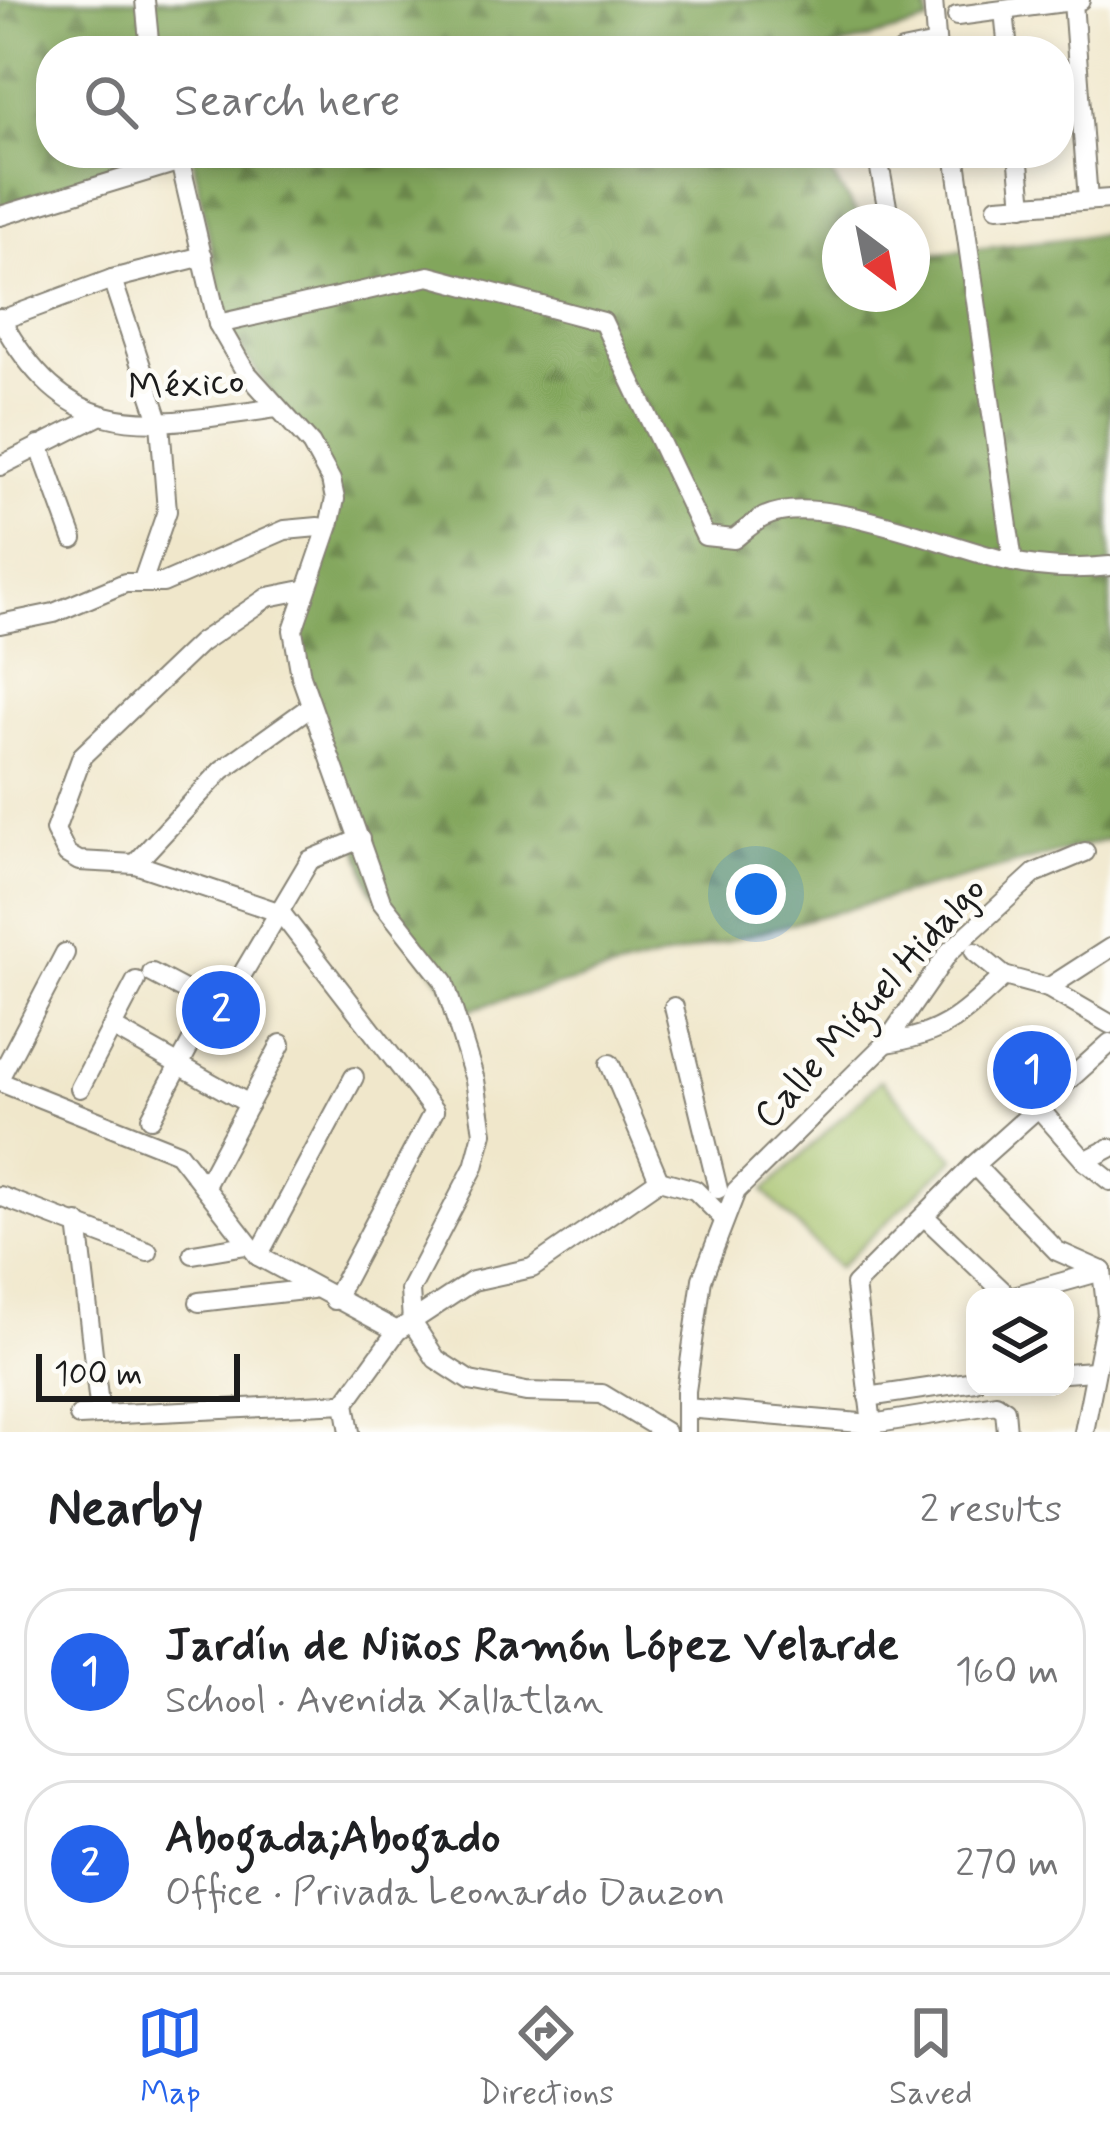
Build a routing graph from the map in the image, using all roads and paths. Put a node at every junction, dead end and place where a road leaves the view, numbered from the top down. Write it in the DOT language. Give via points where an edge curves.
graph roads {
  1 [pos="145,0"];
  2 [pos="933,0"];
  3 [pos="1077,1"];
  4 [pos="1004,10"];
  5 [pos="957,16"];
  6 [pos="149,36"];
  7 [pos="936,36"];
  8 [pos="1007,36"];
  9 [pos="146,168"];
  10 [pos="183,168"];
  11 [pos="880,168"];
  12 [pos="958,168"];
  13 [pos="1019,168"];
  14 [pos="1110,199"];
  15 [pos="1088,200"];
  16 [pos="887,204"];
  17 [pos="1023,206"];
  18 [pos="998,207"];
  19 [pos="0,216"];
  20 [pos="203,256"];
  21 [pos="112,279"];
  22 [pos="1,319"];
  23 [pos="218,324"];
  24 [pos="7,348"];
  25 [pos="277,408"];
  26 [pos="97,417"];
  27 [pos="160,423"];
  28 [pos="40,445"];
  29 [pos="0,466"];
  30 [pos="326,532"];
  31 [pos="73,539"];
  32 [pos="1013,562"];
  33 [pos="1110,566"];
  34 [pos="142,583"];
  35 [pos="303,590"];
  36 [pos="0,625"];
  37 [pos="310,706"];
  38 [pos="360,839"];
  39 [pos="1085,852"];
  40 [pos="135,864"];
  41 [pos="281,913"];
  42 [pos="1110,948"];
  43 [pos="975,952"];
  44 [pos="65,953"];
  45 [pos="1004,976"];
  46 [pos="1048,988"];
  47 [pos="674,1007"];
  48 [pos="202,1022"];
  49 [pos="1110,1024"];
  50 [pos="112,1027"];
  51 [pos="886,1043"];
  52 [pos="1110,1043"];
  53 [pos="281,1044"];
  54 [pos="181,1064"];
  55 [pos="610,1064"];
  56 [pos="354,1077"];
  57 [pos="0,1079"];
  58 [pos="80,1088"];
  59 [pos="249,1104"];
  60 [pos="1037,1106"];
  61 [pos="151,1118"];
  62 [pos="1110,1148"];
  63 [pos="1085,1161"];
  64 [pos="974,1165"];
  65 [pos="659,1180"];
  66 [pos="1110,1181"];
  67 [pos="205,1186"];
  68 [pos="695,1190"];
  69 [pos="727,1190"];
  70 [pos="0,1196"];
  71 [pos="924,1216"];
  72 [pos="722,1217"];
  73 [pos="78,1223"];
  74 [pos="252,1251"];
  75 [pos="148,1252"];
  76 [pos="193,1254"];
  77 [pos="1106,1267"];
  78 [pos="1000,1288"];
  79 [pos="1038,1288"];
  80 [pos="312,1289"];
  81 [pos="334,1300"];
  82 [pos="199,1302"];
  83 [pos="404,1327"];
  84 [pos="1093,1371"];
  85 [pos="1074,1372"];
  86 [pos="966,1382"];
  87 [pos="868,1397"];
  88 [pos="345,1403"];
  89 [pos="686,1408"];
  90 [pos="100,1414"];
  91 [pos="79,1416"];
  92 [pos="873,1428"];
  93 [pos="660,1429"];
  94 [pos="350,1432"];
  95 [pos="634,1432"];
  96 [pos="686,1432"];
  97 [pos="1007,1432"];
  98 [pos="1084,1432"];
  1 -- 6 [label="street"];
  2 -- 7 [label="street"];
  3 -- 4 [label="street"];
  3 -- 15 [label="street"];
  4 -- 5 [label="street"];
  4 -- 8 [label="street"];
  9 -- 19 [label="street"];
  10 -- 20 [label="street"];
  11 -- 16 [label="street"];
  12 -- 32 [label="street"];
  13 -- 17 [label="street"];
  14 -- 15 [label="street"];
  15 -- 17 [label="street"];
  17 -- 18 [label="street"];
  20 -- 21 [label="street"];
  20 -- 23 [label="street"];
  21 -- 22 [label="street"];
  21 -- 27 [label="street"];
  22 -- 24 [label="street, México"];
  23 -- 25 [label="street"];
  23 -- 32 [label="street" via="429,277 603,322 704,536 734,539 766,516 815,512"];
  24 -- 26 [label="street, México"];
  25 -- 27 [label="street, México"];
  25 -- 30 [label="street" via="331,479"];
  26 -- 27 [label="street, México"];
  26 -- 28 [label="street"];
  27 -- 34 [label="street" via="166,511"];
  28 -- 29 [label="street"];
  28 -- 31 [label="street"];
  30 -- 34 [label="street" via="285,530 163,583"];
  30 -- 35 [label="street"];
  32 -- 33 [label="street" via="1067,571"];
  34 -- 36 [label="street"];
  35 -- 37 [label="street" via="293,630"];
  35 -- 40 [label="street" via="268,597 214,632 82,756 55,830 58,843 79,861"];
  37 -- 38 [label="street"];
  37 -- 40 [label="street" via="222,770"];
  38 -- 41 [label="street" via="310,860"];
  38 -- 83 [label="street" via="382,901 456,1008 483,1133 474,1167 410,1290"];
  39 -- 51 [label="street, Calle Miguel Hidalgo" via="1035,873 999,903 949,952"];
  40 -- 41 [label="street"];
  41 -- 50 [label="street" via="228,1014 144,977"];
  41 -- 81 [label="street" via="434,1111"];
  42 -- 46 [label="street"];
  43 -- 45 [label="street"];
  44 -- 57 [label="street"];
  45 -- 46 [label="street"];
  45 -- 51 [label="street" via="929,1037"];
  46 -- 49 [label="street"];
  47 -- 69 [label="street"];
  48 -- 54 [label="street"];
  50 -- 54 [label="street"];
  50 -- 58 [label="street"];
  51 -- 69 [label="street, Calle Miguel Hidalgo"];
  52 -- 60 [label="street"];
  53 -- 59 [label="street"];
  54 -- 59 [label="street"];
  54 -- 61 [label="street"];
  55 -- 65 [label="street"];
  56 -- 74 [label="street"];
  57 -- 67 [label="street" via="178,1153"];
  59 -- 67 [label="street"];
  60 -- 63 [label="street"];
  60 -- 64 [label="street"];
  62 -- 63 [label="street"];
  63 -- 66 [label="street"];
  64 -- 71 [label="street"];
  64 -- 77 [label="street" via="1057,1251"];
  65 -- 68 [label="street"];
  65 -- 83 [label="street" via="532,1268 473,1281"];
  67 -- 74 [label="street"];
  68 -- 69 [label="street"];
  68 -- 72 [label="street"];
  69 -- 72 [label="street, Calle Miguel Hidalgo"];
  70 -- 73 [label="street"];
  71 -- 78 [label="street"];
  71 -- 87 [label="street" via="855,1285"];
  72 -- 89 [label="street, Calle Miguel Hidalgo" via="702,1279"];
  73 -- 75 [label="street"];
  73 -- 90 [label="street"];
  74 -- 76 [label="street"];
  74 -- 80 [label="street"];
  77 -- 79 [label="street"];
  77 -- 84 [label="street" via="1107,1314"];
  80 -- 81 [label="street"];
  80 -- 82 [label="street"];
  81 -- 83 [label="street"];
  83 -- 88 [label="street"];
  83 -- 93 [label="street" via="470,1381 602,1394"];
  84 -- 85 [label="street"];
  84 -- 98 [label="street"];
  86 -- 87 [label="street"];
  87 -- 92 [label="street"];
  88 -- 90 [label="street"];
  88 -- 94 [label="street"];
  89 -- 92 [label="street"];
  89 -- 96 [label="street, Calle Miguel Hidalgo"];
  90 -- 91 [label="street"];
  92 -- 97 [label="street" via="1002,1405"];
  93 -- 95 [label="street"];
}
